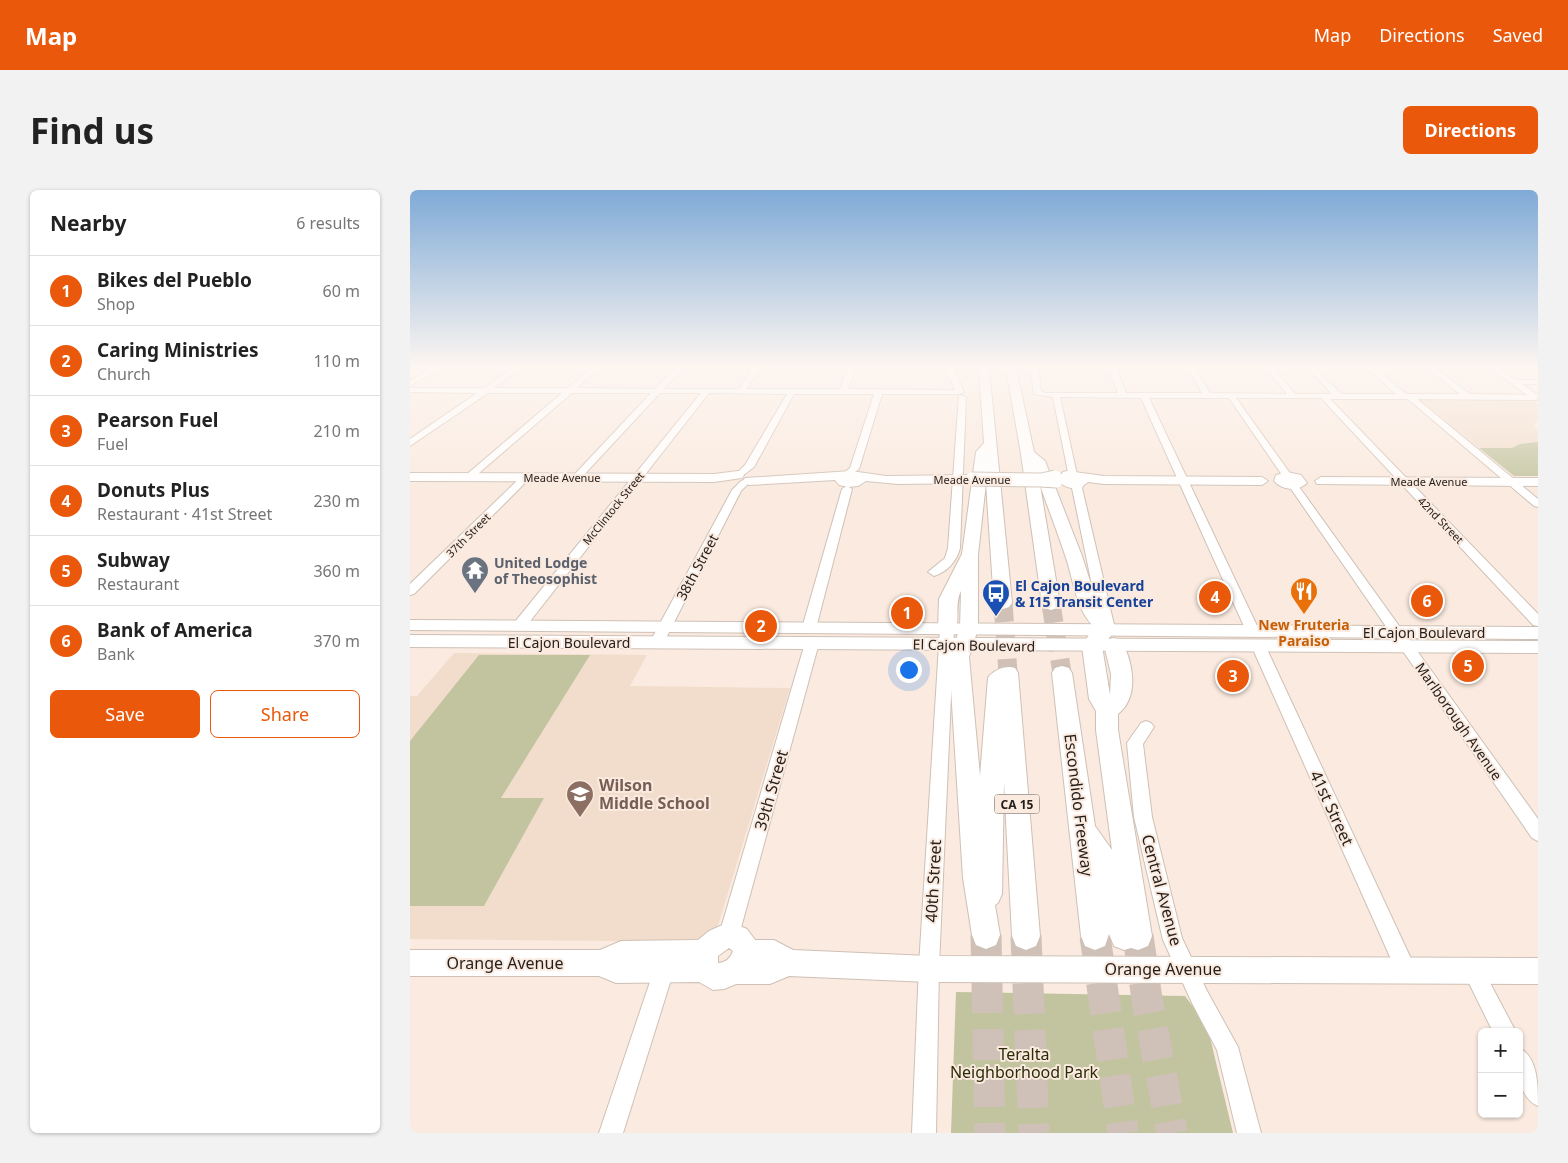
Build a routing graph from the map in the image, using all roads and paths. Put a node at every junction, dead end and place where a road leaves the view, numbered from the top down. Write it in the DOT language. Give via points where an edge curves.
graph roads {
  1 [pos="454,412"];
  2 [pos="545,412"];
  3 [pos="638,412"];
  4 [pos="691,412"];
  5 [pos="780,412"];
  6 [pos="872,412"];
  7 [pos="961,412"];
  8 [pos="988,412"];
  9 [pos="1020,412"];
  10 [pos="1059,412"];
  11 [pos="1151,412"];
  12 [pos="1242,412"];
  13 [pos="1338,412"];
  14 [pos="1426,412"];
  15 [pos="410,443"];
  16 [pos="990,443"];
  17 [pos="1028,454"];
  18 [pos="469,477"];
  19 [pos="526,477"];
  20 [pos="578,477"];
  21 [pos="412,478"];
  22 [pos="638,478"];
  23 [pos="743,478"];
  24 [pos="851,479"];
  25 [pos="957,479"];
  26 [pos="1069,479"];
  27 [pos="1183,480"];
  28 [pos="1290,481"];
  29 [pos="1404,481"];
  30 [pos="1511,482"];
  31 [pos="1538,482"];
  32 [pos="1538,504"];
  33 [pos="934,572"];
  34 [pos="410,591"];
  35 [pos="1003,603"];
  36 [pos="1051,604"];
  37 [pos="1538,622"];
  38 [pos="410,625"];
  39 [pos="519,626"];
  40 [pos="665,627"];
  41 [pos="1397,632"];
  42 [pos="1538,632"];
  43 [pos="810,636"];
  44 [pos="957,637"];
  45 [pos="1111,637"];
  46 [pos="1255,638"];
  47 [pos="410,641"];
  48 [pos="657,642"];
  49 [pos="1092,646"];
  50 [pos="1407,646"];
  51 [pos="1538,647"];
  52 [pos="1062,673"];
  53 [pos="1108,710"];
  54 [pos="1146,727"];
  55 [pos="1083,829"];
  56 [pos="1538,833"];
  57 [pos="1026,936"];
  58 [pos="1095,936"];
  59 [pos="737,953"];
  60 [pos="704,961"];
  61 [pos="410,963"];
  62 [pos="600,963"];
  63 [pos="929,968"];
  64 [pos="664,970"];
  65 [pos="1187,970"];
  66 [pos="1406,970"];
  67 [pos="1473,971"];
  68 [pos="1538,971"];
  69 [pos="1503,1028"];
  70 [pos="1523,1066"];
  71 [pos="1538,1094"];
  72 [pos="611,1133"];
  73 [pos="924,1133"];
  74 [pos="1249,1133"];
  1 -- 15 [label="street"];
  2 -- 18 [label="street"];
  3 -- 20 [label="street"];
  4 -- 22 [label="street, McClintock Street"];
  5 -- 23 [label="street, 38th Street"];
  6 -- 24 [label="street, 39th Street"];
  7 -- 25 [label="street"];
  8 -- 16 [label="highway"];
  9 -- 17 [label="highway"];
  10 -- 26 [label="street"];
  11 -- 27 [label="street, 41st Street"];
  12 -- 28 [label="street, Marlborough Avenue"];
  13 -- 29 [label="street, 42nd Street"];
  14 -- 30 [label="street"];
  16 -- 35 [label="highway"];
  16 -- 44 [label="highway" via="983,452"];
  17 -- 36 [label="highway"];
  17 -- 45 [label="highway" via="1038,461 1092,614"];
  18 -- 19 [label="main road, Meade Avenue"];
  18 -- 21 [label="main road, Meade Avenue"];
  19 -- 20 [label="main road, Meade Avenue"];
  19 -- 34 [label="street, 37th Street"];
  20 -- 22 [label="main road, Meade Avenue"];
  22 -- 23 [label="main road, Meade Avenue"];
  22 -- 39 [label="street, McClintock Street"];
  23 -- 24 [label="main road, Meade Avenue"];
  23 -- 40 [label="street, 38th Street"];
  24 -- 25 [label="main road, Meade Avenue"];
  24 -- 43 [label="street, 39th Street"];
  25 -- 26 [label="main road, Meade Avenue, bridge"];
  25 -- 33 [label="street" via="953,556"];
  26 -- 27 [label="main road, Meade Avenue"];
  26 -- 45 [label="street" via="1077,488"];
  27 -- 28 [label="main road, Meade Avenue"];
  27 -- 46 [label="street, 41st Street"];
  28 -- 29 [label="main road, Meade Avenue"];
  28 -- 41 [label="street, Marlborough Avenue"];
  29 -- 30 [label="main road, Meade Avenue"];
  29 -- 37 [label="street, 42nd Street"];
  30 -- 31 [label="main road, Meade Avenue"];
  30 -- 32 [label="street"];
  38 -- 39 [label="main road, El Cajon Boulevard"];
  39 -- 40 [label="main road, El Cajon Boulevard"];
  40 -- 43 [label="main road, El Cajon Boulevard"];
  40 -- 48 [label="street, 38th Street"];
  41 -- 42 [label="main road, El Cajon Boulevard"];
  41 -- 46 [label="main road, El Cajon Boulevard"];
  41 -- 50 [label="street, Marlborough Avenue"];
  43 -- 44 [label="main road, El Cajon Boulevard"];
  43 -- 48 [label="main road, El Cajon Boulevard"];
  43 -- 59 [label="street, 39th Street"];
  44 -- 45 [label="main road, El Cajon Boulevard"];
  44 -- 49 [label="main road, El Cajon Boulevard"];
  44 -- 57 [label="highway, CA 15" via="976,878 986,936 993,739 1003,673"];
  44 -- 63 [label="street, 40th Street"];
  45 -- 46 [label="main road, El Cajon Boulevard"];
  45 -- 49 [label="highway" via="1097,638"];
  45 -- 53 [label="highway" via="1120,672 1121,692 1118,702"];
  46 -- 50 [label="main road, El Cajon Boulevard"];
  46 -- 66 [label="street, 41st Street"];
  47 -- 48 [label="main road, El Cajon Boulevard"];
  49 -- 53 [label="highway" via="1100,699"];
  50 -- 51 [label="main road, El Cajon Boulevard"];
  50 -- 56 [label="street, Marlborough Avenue"];
  52 -- 55 [label="highway, Escondido Freeway"];
  53 -- 55 [label="highway" via="1107,730 1131,936 1108,866"];
  54 -- 65 [label="street, Central Avenue" via="1135,743 1143,818 1172,940"];
  55 -- 58 [label="highway, Escondido Freeway"];
  59 -- 60 [label="main road" via="713,942"];
  59 -- 60 [label="main road, Orange Avenue" via="727,976 713,977"];
  59 -- 63 [label="main road, Orange Avenue" via="770,971 789,964"];
  60 -- 62 [label="main road, Orange Avenue" via="621,954"];
  60 -- 64 [label="main road, Orange Avenue"];
  61 -- 62 [label="main road, Orange Avenue"];
  62 -- 64 [label="main road, Orange Avenue" via="616,970"];
  63 -- 65 [label="main road, Orange Avenue"];
  63 -- 73 [label="street, 40th Street"];
  64 -- 72 [label="street"];
  65 -- 66 [label="main road, Orange Avenue"];
  65 -- 74 [label="street, Central Avenue" via="1227,1047"];
  66 -- 67 [label="main road, Orange Avenue"];
  67 -- 68 [label="main road, Orange Avenue"];
  67 -- 69 [label="street"];
  70 -- 71 [label="street"];
}
